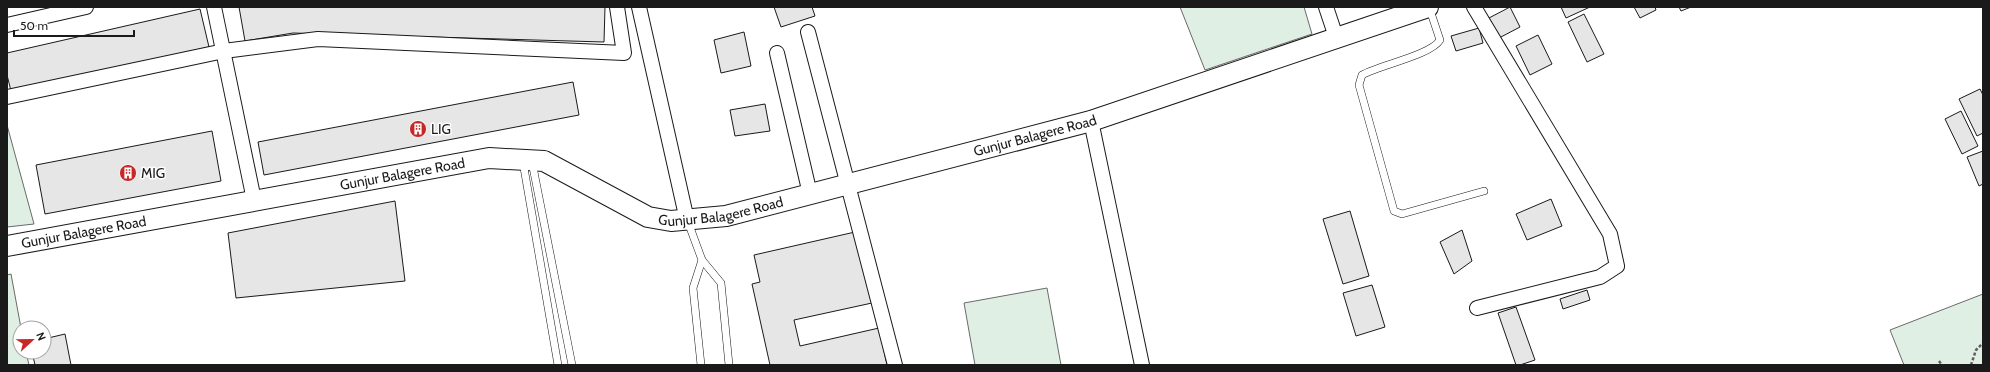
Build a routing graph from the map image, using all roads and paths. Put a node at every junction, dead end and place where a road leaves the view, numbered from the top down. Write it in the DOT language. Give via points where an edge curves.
graph roads {
  1 [pos="86,7"];
  2 [pos="214,7"];
  3 [pos="617,7"];
  4 [pos="639,7"];
  5 [pos="1326,7"];
  6 [pos="1428,7"];
  7 [pos="1474,7"];
  8 [pos="7,25"];
  9 [pos="808,32"];
  10 [pos="1336,37"];
  11 [pos="224,51"];
  12 [pos="777,53"];
  13 [pos="7,97"];
  14 [pos="1090,121"];
  15 [pos="527,160"];
  16 [pos="847,185"];
  17 [pos="1484,191"];
  18 [pos="810,194"];
  19 [pos="254,200"];
  20 [pos="687,220"];
  21 [pos="7,246"];
  22 [pos="702,260"];
  23 [pos="1477,308"];
  24 [pos="1983,343"];
  25 [pos="1939,361"];
  26 [pos="558,365"];
  27 [pos="572,365"];
  28 [pos="701,365"];
  29 [pos="729,365"];
  30 [pos="895,365"];
  31 [pos="1142,365"];
  32 [pos="1942,365"];
  33 [pos="1971,365"];
  1 -- 8 [label="street"];
  2 -- 11 [label="street"];
  3 -- 11 [label="street" via="624,54 318,39"];
  4 -- 20 [label="street"];
  5 -- 10 [label="street"];
  6 -- 10 [label="street, Gunjur Balagere Road"];
  6 -- 17 [label="lane" via="1440,40 1437,44 1426,51 1362,75 1359,85 1394,212 1402,214"];
  7 -- 23 [label="street" via="1610,234 1617,266 1600,277"];
  9 -- 16 [label="street"];
  10 -- 14 [label="street, Gunjur Balagere Road"];
  11 -- 13 [label="street"];
  11 -- 19 [label="street"];
  12 -- 18 [label="street"];
  14 -- 16 [label="street, Gunjur Balagere Road"];
  14 -- 31 [label="street"];
  15 -- 19 [label="street, Gunjur Balagere Road" via="489,158"];
  15 -- 20 [label="street, Gunjur Balagere Road" via="544,161 648,217 671,221"];
  15 -- 26 [label="lane"];
  15 -- 27 [label="lane"];
  16 -- 18 [label="street, Gunjur Balagere Road"];
  16 -- 30 [label="street"];
  18 -- 20 [label="street, Gunjur Balagere Road" via="726,216"];
  19 -- 21 [label="street, Gunjur Balagere Road"];
  20 -- 22 [label="lane"];
  22 -- 28 [label="lane" via="693,288"];
  22 -- 29 [label="lane" via="722,283"];
  24 -- 33 [label="path" via="1976,350"];
  25 -- 32 [label="path"];
}
